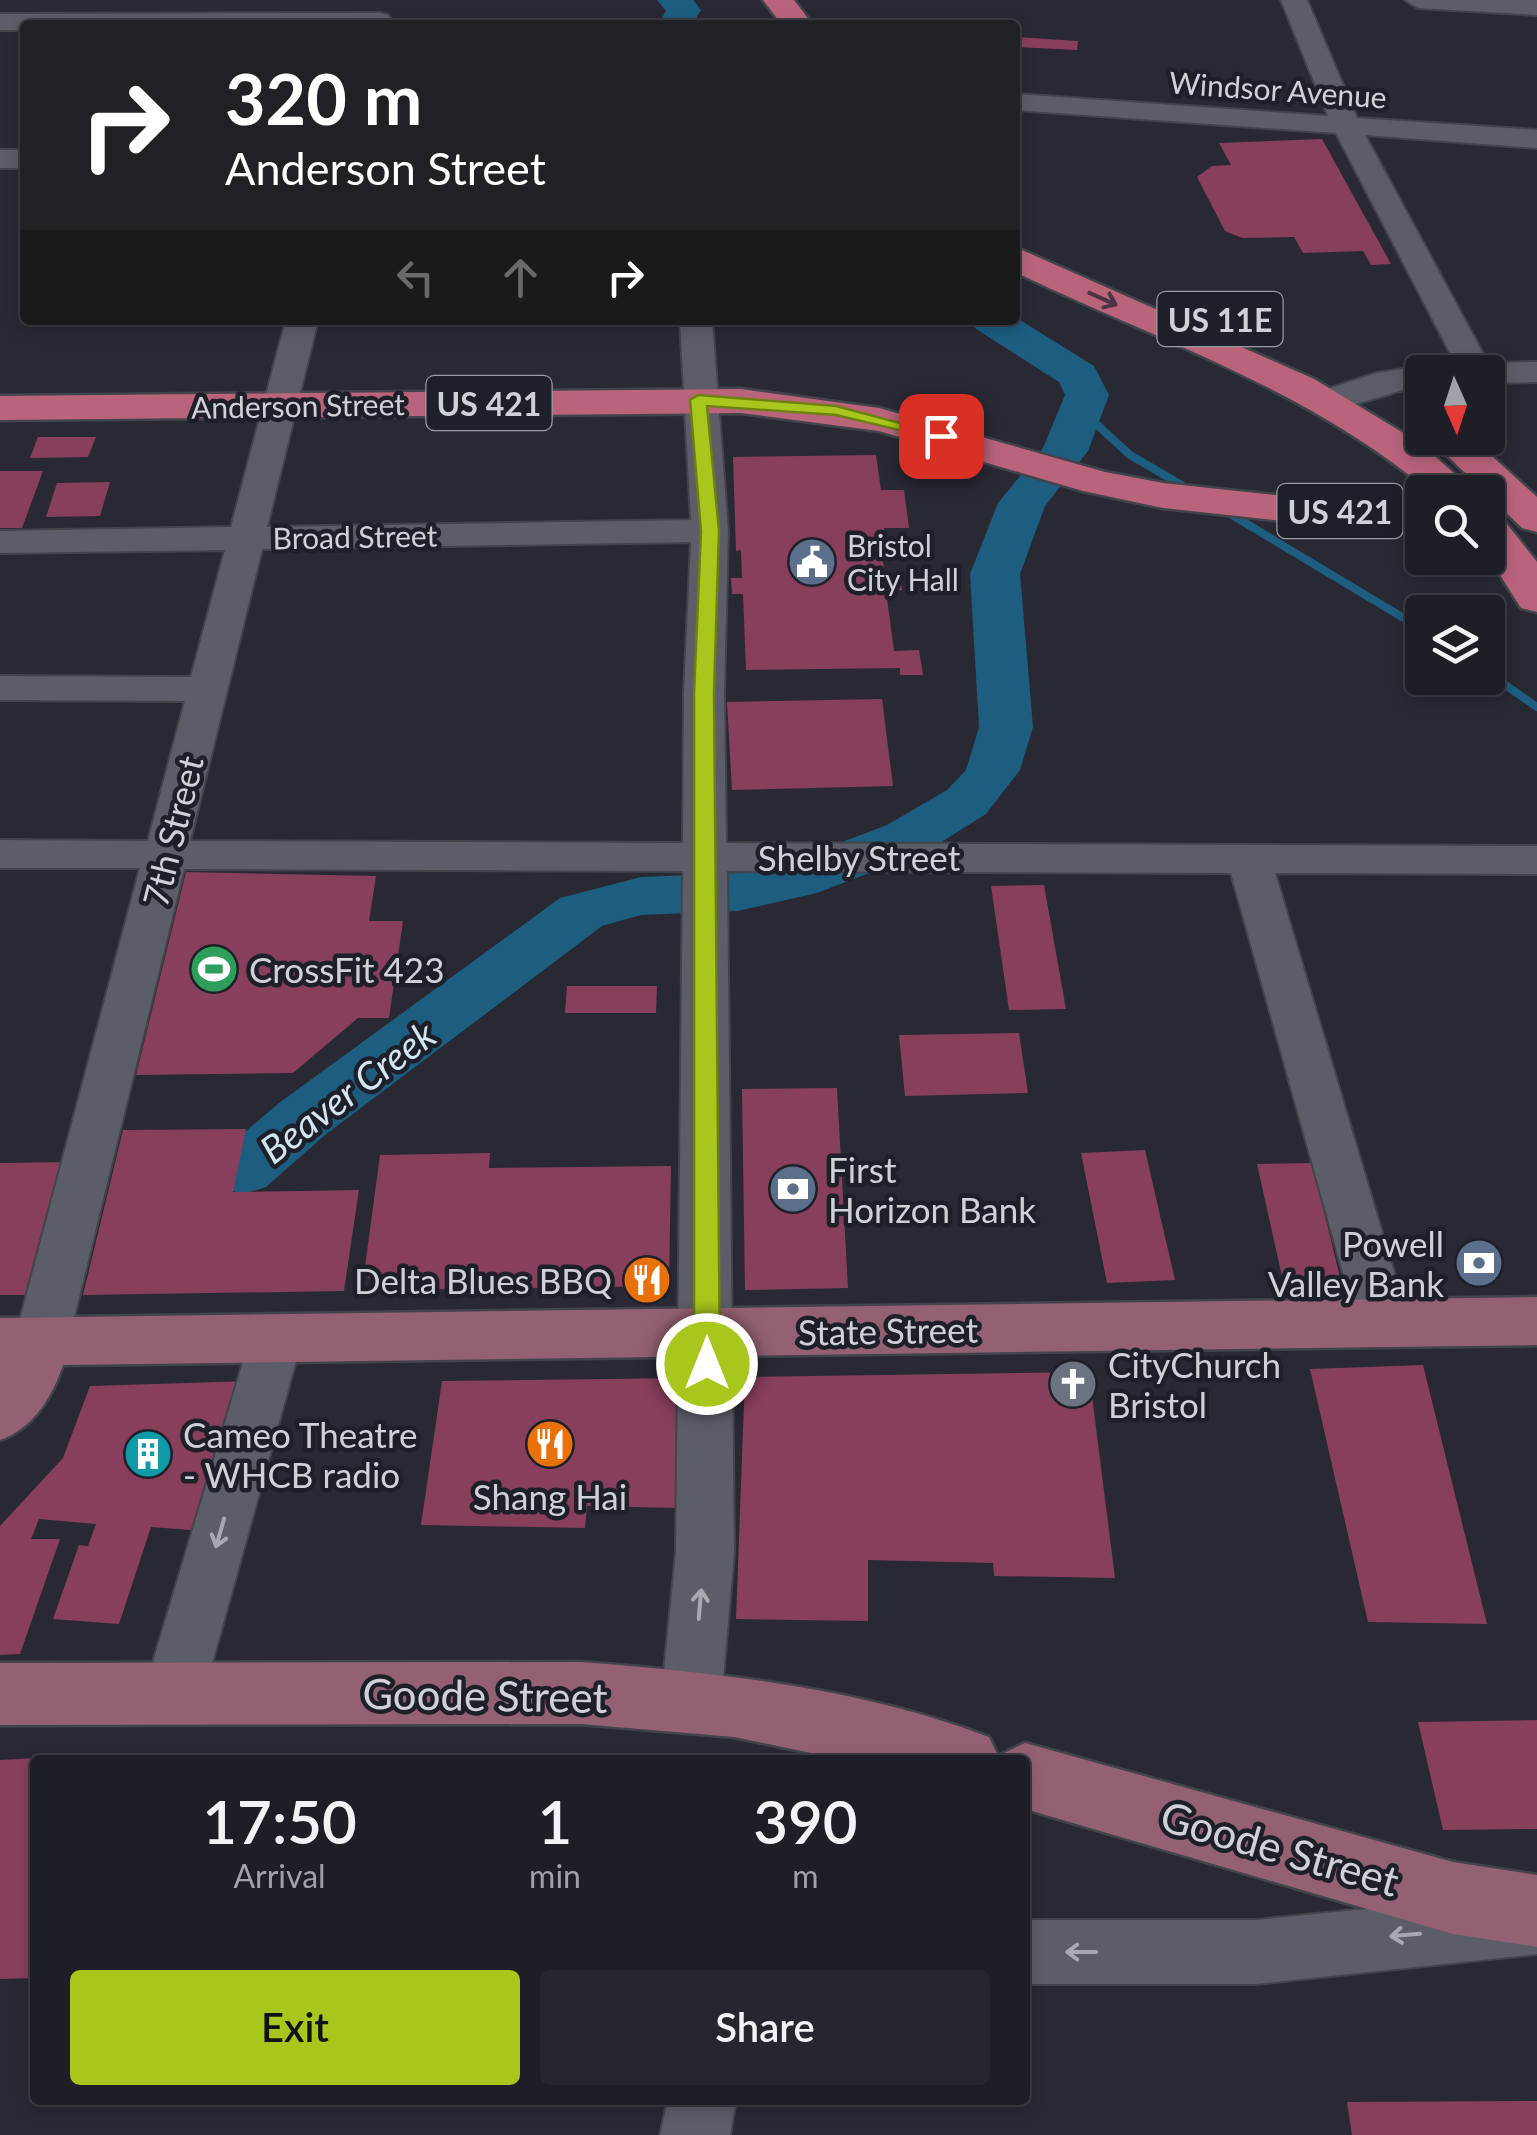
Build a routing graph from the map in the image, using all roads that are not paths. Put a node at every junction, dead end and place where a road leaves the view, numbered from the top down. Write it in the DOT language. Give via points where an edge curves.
graph roads {
  1 [pos="778,0"];
  2 [pos="1294,0"];
  3 [pos="1418,0"];
  4 [pos="1537,7"];
  5 [pos="380,15"];
  6 [pos="109,20"];
  7 [pos="794,20"];
  8 [pos="1020,102"];
  9 [pos="1346,126"];
  10 [pos="1537,139"];
  11 [pos="1020,226"];
  12 [pos="1020,260"];
  13 [pos="301,325"];
  14 [pos="696,325"];
  15 [pos="1467,355"];
  16 [pos="1537,372"];
  17 [pos="1505,373"];
  18 [pos="1369,386"];
  19 [pos="698,400"];
  20 [pos="1327,400"];
  21 [pos="1405,403"];
  22 [pos="280,405"];
  23 [pos="0,408"];
  24 [pos="1470,455"];
  25 [pos="1433,475"];
  26 [pos="1405,511"];
  27 [pos="1505,516"];
  28 [pos="1537,519"];
  29 [pos="710,531"];
  30 [pos="246,538"];
  31 [pos="0,542"];
  32 [pos="1505,550"];
  33 [pos="1537,599"];
  34 [pos="0,688"];
  35 [pos="208,690"];
  36 [pos="0,854"];
  37 [pos="166,854"];
  38 [pos="1249,859"];
  39 [pos="1537,860"];
  40 [pos="707,882"];
  41 [pos="1537,1321"];
  42 [pos="1384,1324"];
  43 [pos="708,1332"];
  44 [pos="276,1338"];
  45 [pos="20,1342"];
  46 [pos="0,1414"];
  47 [pos="174,1692"];
  48 [pos="0,1694"];
  49 [pos="691,1701"];
  50 [pos="945,1755"];
  51 [pos="1030,1777"];
  52 [pos="1537,1911"];
  53 [pos="1537,1924"];
  54 [pos="1030,1952"];
  1 -- 7 [label="highway"];
  2 -- 9 [label="street"];
  3 -- 4 [label="street"];
  5 -- 6 [label="street"];
  8 -- 9 [label="street, Windsor Avenue"];
  9 -- 10 [label="street, Windsor Avenue"];
  9 -- 15 [label="street"];
  11 -- 18 [label="highway, US 11E"];
  12 -- 20 [label="highway, US 11E, one-way"];
  13 -- 22 [label="street, 7th Street"];
  14 -- 19 [label="street"];
  16 -- 17 [label="street"];
  18 -- 20 [label="street"];
  18 -- 21 [label="highway, US 11E"];
  19 -- 22 [label="highway, Anderson Street / US 421"];
  19 -- 26 [label="highway, Anderson Street / US 421" via="836,410 1122,488 1258,508"];
  19 -- 29 [label="street"];
  20 -- 25 [label="highway, US 11E"];
  22 -- 23 [label="highway, Anderson Street / US 421"];
  22 -- 30 [label="street, 7th Street"];
  24 -- 28 [label="highway, US 11E"];
  27 -- 28 [label="highway"];
  29 -- 30 [label="street, Broad Street"];
  29 -- 40 [label="street"];
  30 -- 31 [label="street, Broad Street"];
  30 -- 35 [label="street, 7th Street"];
  32 -- 33 [label="highway"];
  34 -- 35 [label="street"];
  35 -- 37 [label="street, 7th Street"];
  36 -- 37 [label="street, Shelby Street"];
  37 -- 40 [label="street, Shelby Street"];
  37 -- 45 [label="street, 7th Street"];
  38 -- 39 [label="street, Shelby Street"];
  38 -- 40 [label="street, Shelby Street" via="841,858"];
  38 -- 42 [label="street"];
  40 -- 43 [label="street"];
  41 -- 42 [label="main road, State Street"];
  42 -- 43 [label="main road, State Street"];
  43 -- 44 [label="main road, State Street"];
  49 -- 43 [label="street, one-way" via="704,1553"];
  44 -- 45 [label="main road, State Street"];
  44 -- 47 [label="street, one-way"];
  45 -- 46 [label="main road" via="28,1376"];
  47 -- 48 [label="main road, Goode Street"];
  47 -- 49 [label="main road, Goode Street" via="581,1693"];
  49 -- 50 [label="main road, Goode Street" via="821,1722"];
  51 -- 52 [label="main road, Goode Street" via="1453,1898"];
  53 -- 54 [label="street, one-way" via="1256,1952"];
}
